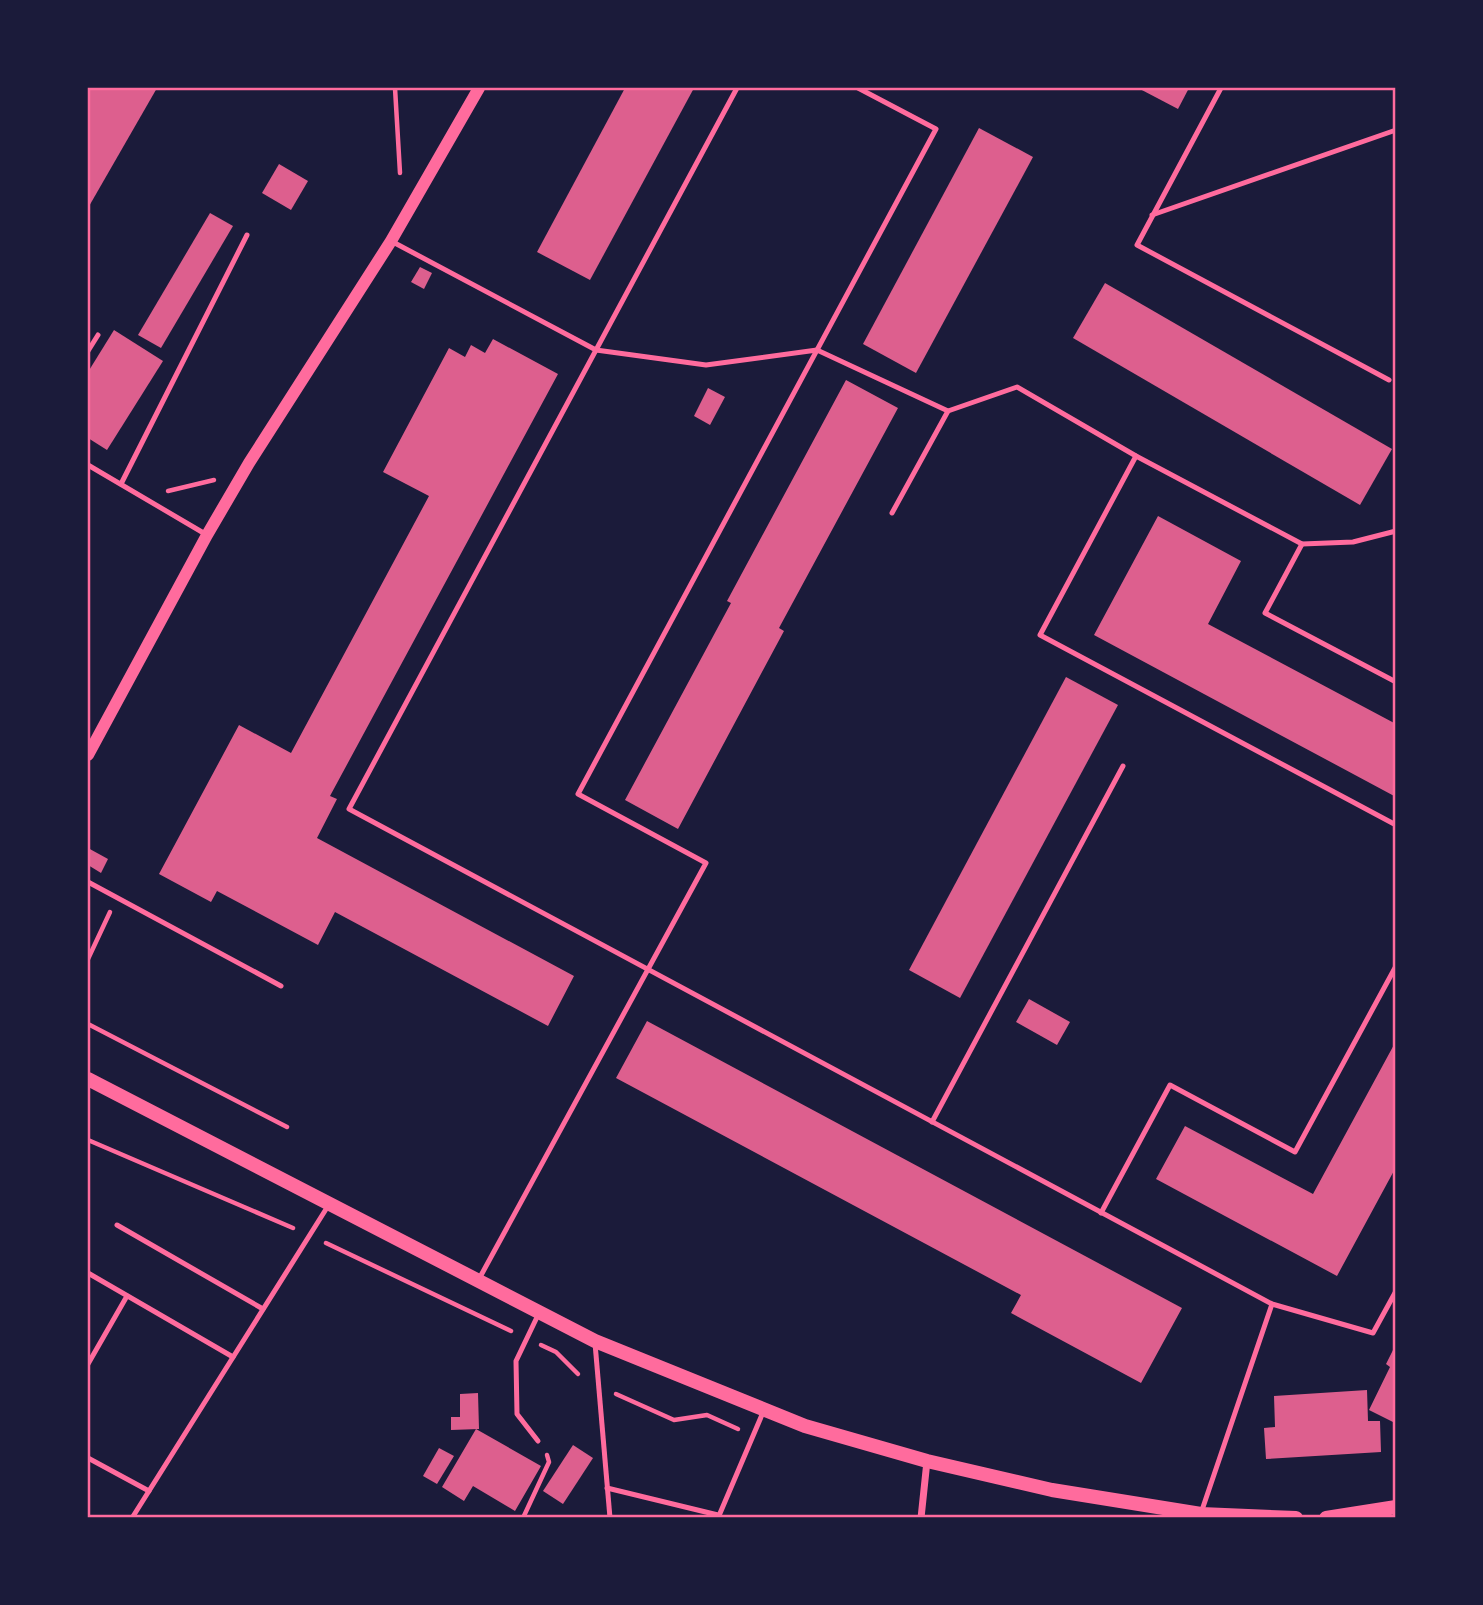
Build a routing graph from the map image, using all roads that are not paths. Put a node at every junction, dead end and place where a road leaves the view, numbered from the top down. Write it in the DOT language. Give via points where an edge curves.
graph roads {
  1 [pos="479,88"];
  2 [pos="737,88"];
  3 [pos="858,88"];
  4 [pos="1221,88"];
  5 [pos="1395,130"];
  6 [pos="1152,215"];
  7 [pos="247,235"];
  8 [pos="391,241"];
  9 [pos="98,335"];
  10 [pos="88,351"];
  11 [pos="596,351"];
  12 [pos="817,351"];
  13 [pos="1389,380"];
  14 [pos="948,411"];
  15 [pos="1136,456"];
  16 [pos="88,466"];
  17 [pos="121,484"];
  18 [pos="892,513"];
  19 [pos="1395,531"];
  20 [pos="207,535"];
  21 [pos="1301,544"];
  22 [pos="1395,682"];
  23 [pos="88,755"];
  24 [pos="1123,766"];
  25 [pos="1395,825"];
  26 [pos="88,882"];
  27 [pos="1395,966"];
  28 [pos="648,970"];
  29 [pos="281,986"];
  30 [pos="88,1079"];
  31 [pos="932,1122"];
  32 [pos="329,1203"];
  33 [pos="1101,1213"];
  34 [pos="117,1225"];
  35 [pos="88,1273"];
  36 [pos="478,1282"];
  37 [pos="1395,1291"];
  38 [pos="127,1296"];
  39 [pos="1272,1304"];
  40 [pos="263,1309"];
  41 [pos="539,1313"];
  42 [pos="595,1341"];
  43 [pos="233,1357"];
  44 [pos="88,1364"];
  45 [pos="764,1410"];
  46 [pos="538,1441"];
  47 [pos="88,1458"];
  48 [pos="927,1461"];
  49 [pos="607,1488"];
  50 [pos="149,1491"];
  51 [pos="1395,1507"];
  52 [pos="1201,1514"];
  53 [pos="718,1516"];
  54 [pos="132,1517"];
  55 [pos="610,1517"];
  56 [pos="921,1517"];
  57 [pos="1296,1517"];
  58 [pos="1326,1517"];
  1 -- 8 [label="street"];
  2 -- 11 [label="lane"];
  3 -- 12 [label="lane" via="936,129"];
  4 -- 6 [label="lane"];
  5 -- 6 [label="lane"];
  6 -- 13 [label="lane" via="1137,245"];
  7 -- 17 [label="lane"];
  8 -- 11 [label="lane"];
  8 -- 20 [label="street"];
  9 -- 10 [label="lane"];
  11 -- 12 [label="lane" via="706,365"];
  11 -- 28 [label="lane" via="349,809"];
  12 -- 14 [label="lane"];
  12 -- 28 [label="lane" via="578,794 706,863"];
  14 -- 15 [label="lane" via="1017,387"];
  14 -- 18 [label="lane"];
  15 -- 21 [label="lane"];
  15 -- 25 [label="lane" via="1040,635"];
  16 -- 17 [label="lane"];
  17 -- 20 [label="lane"];
  19 -- 21 [label="lane" via="1353,542"];
  20 -- 23 [label="street"];
  21 -- 22 [label="lane" via="1265,612"];
  24 -- 31 [label="lane"];
  26 -- 29 [label="lane"];
  27 -- 33 [label="lane" via="1295,1153 1170,1085"];
  28 -- 31 [label="lane"];
  28 -- 36 [label="lane"];
  30 -- 32 [label="main road"];
  31 -- 33 [label="lane"];
  32 -- 36 [label="main road"];
  32 -- 40 [label="lane"];
  33 -- 39 [label="lane"];
  34 -- 40 [label="lane"];
  35 -- 38 [label="lane"];
  36 -- 41 [label="main road"];
  37 -- 39 [label="lane" via="1373,1333"];
  38 -- 43 [label="lane"];
  38 -- 44 [label="lane"];
  39 -- 52 [label="lane"];
  40 -- 43 [label="lane"];
  41 -- 42 [label="main road"];
  41 -- 46 [label="lane" via="516,1361 517,1414"];
  42 -- 45 [label="main road"];
  42 -- 49 [label="lane"];
  43 -- 50 [label="lane"];
  45 -- 48 [label="main road"];
  45 -- 53 [label="lane"];
  47 -- 50 [label="lane"];
  48 -- 52 [label="main road" via="1052,1490"];
  48 -- 56 [label="street"];
  49 -- 53 [label="lane"];
  49 -- 55 [label="lane"];
  50 -- 54 [label="lane"];
  51 -- 58 [label="main road"];
  52 -- 57 [label="main road"];
}
